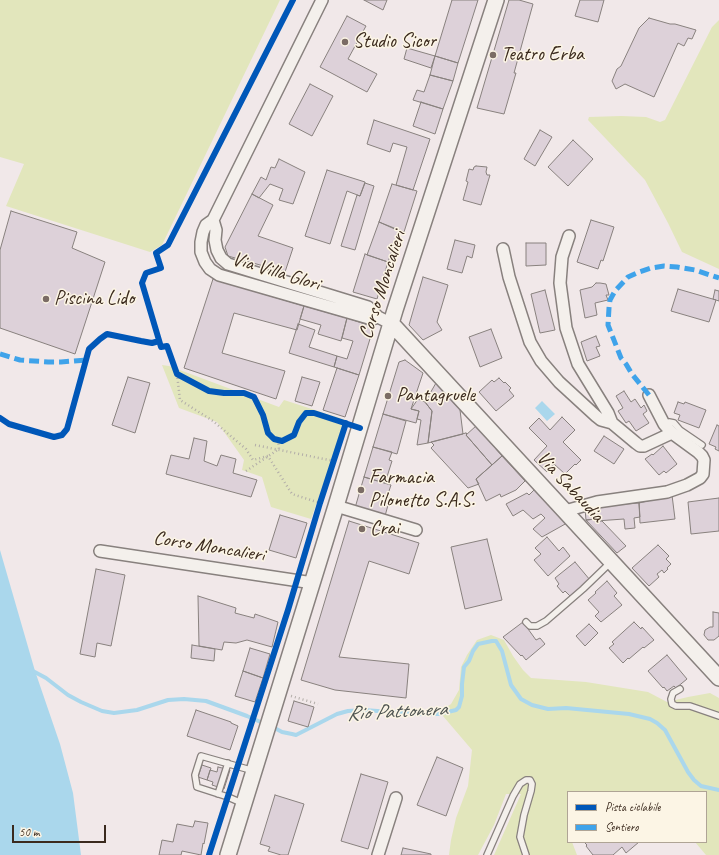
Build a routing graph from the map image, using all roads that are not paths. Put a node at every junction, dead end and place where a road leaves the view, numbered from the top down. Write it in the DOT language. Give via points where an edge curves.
graph roads {
  1 [pos="322,0"];
  2 [pos="496,0"];
  3 [pos="213,220"];
  4 [pos="569,236"];
  5 [pos="503,249"];
  6 [pos="378,316"];
  7 [pos="391,323"];
  8 [pos="649,395"];
  9 [pos="612,423"];
  10 [pos="664,424"];
  11 [pos="672,433"];
  12 [pos="702,444"];
  13 [pos="336,506"];
  14 [pos="565,511"];
  15 [pos="416,530"];
  16 [pos="100,551"];
  17 [pos="611,562"];
  18 [pos="313,583"];
  19 [pos="526,622"];
  20 [pos="719,678"];
  21 [pos="680,689"];
  22 [pos="719,716"];
  23 [pos="228,763"];
  24 [pos="255,771"];
  25 [pos="218,794"];
  26 [pos="396,798"];
  27 [pos="244,804"];
  28 [pos="228,855"];
  29 [pos="378,855"];
  30 [pos="487,855"];
  31 [pos="526,855"];
  1 -- 3 [label="street"];
  2 -- 7 [label="main road, Corso Moncalieri"];
  3 -- 6 [label="street, Via Villa Glori" via="217,250 228,264 368,306"];
  3 -- 6 [label="street, Via Villa Glori" via="206,225 201,242 205,262 210,269 219,274 372,319"];
  4 -- 9 [label="street" via="562,257 560,284 566,328 578,364"];
  5 -- 9 [label="street" via="509,277 530,342 541,361 559,382 596,416"];
  6 -- 7 [label="street, Via Villa Glori"];
  7 -- 13 [label="main road, Corso Moncalieri"];
  7 -- 14 [label="main road, Via Sabaudia"];
  8 -- 10 [label="street"];
  9 -- 11 [label="street" via="640,446"];
  10 -- 11 [label="street"];
  10 -- 12 [label="lane" via="674,423"];
  11 -- 14 [label="street" via="702,456 704,469 700,478 667,492 597,502"];
  13 -- 15 [label="street"];
  13 -- 18 [label="main road, Corso Moncalieri"];
  14 -- 17 [label="main road, Via Sabaudia"];
  16 -- 18 [label="street, Corso Moncalieri"];
  17 -- 19 [label="lane" via="546,621 537,626 530,626"];
  17 -- 20 [label="main road, Via Sabaudia"];
  18 -- 24 [label="main road, Corso Moncalieri"];
  21 -- 22 [label="lane" via="674,693 672,704 690,706"];
  23 -- 24 [label="lane"];
  23 -- 25 [label="lane"];
  23 -- 25 [label="lane" via="201,756 195,775 197,787"];
  24 -- 27 [label="main road, Corso Moncalieri"];
  25 -- 27 [label="lane"];
  26 -- 29 [label="street"];
  27 -- 28 [label="main road, Corso Moncalieri"];
  30 -- 31 [label="lane" via="520,784 530,780 531,791 520,837"];
}
